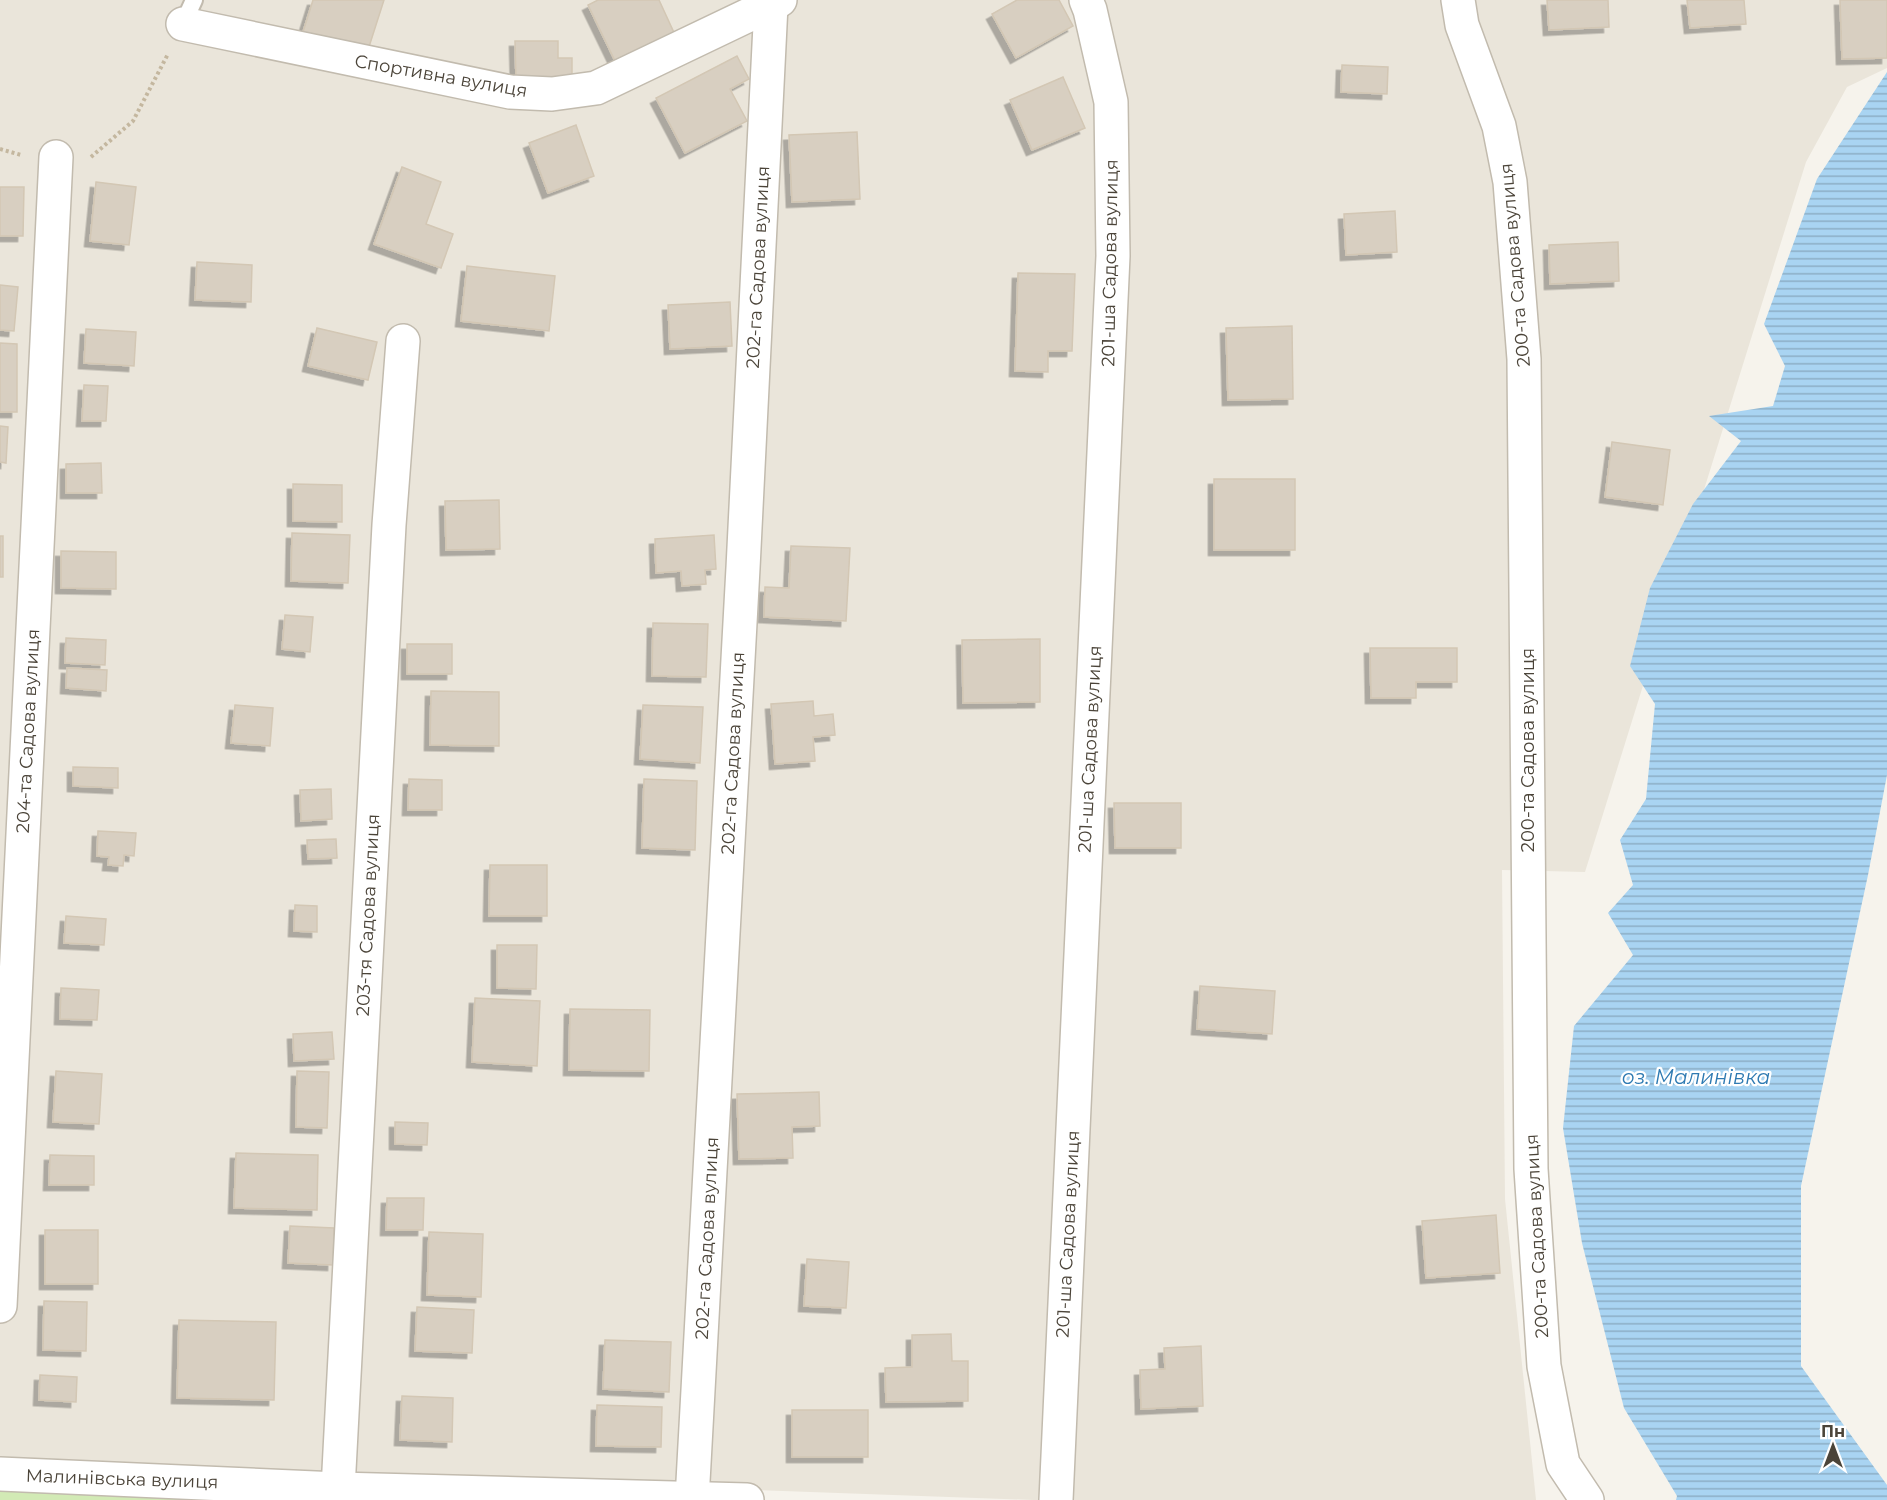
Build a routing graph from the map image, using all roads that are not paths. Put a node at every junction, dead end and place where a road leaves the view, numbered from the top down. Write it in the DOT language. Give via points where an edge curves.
graph roads {
  1 [pos="1086,0"];
  2 [pos="1458,0"];
  3 [pos="776,3"];
  4 [pos="189,12"];
  5 [pos="56,157"];
  6 [pos="403,341"];
  7 [pos="0,1306"];
  8 [pos="0,1474"];
  9 [pos="338,1489"];
  10 [pos="1580,1498"];
  11 [pos="692,1499"];
  12 [pos="747,1500"];
  13 [pos="1056,1500"];
  1 -- 13 [label="street, 201-ша Садова вулиця" via="1111,102 1113,256"];
  2 -- 10 [label="street, 200-та Садова вулиця" via="1462,25 1498,126 1510,182 1524,359 1532,1169 1544,1366 1563,1464"];
  3 -- 4 [label="street, Спортивна вулиця" via="596,88 552,94 510,92"];
  3 -- 11 [label="street, 202-га Садова вулиця"];
  5 -- 7 [label="street, 204-та Садова вулиця"];
  6 -- 9 [label="street, 203-тя Садова вулиця" via="389,525"];
  8 -- 9 [label="street, Малинівська вулиця"];
  9 -- 11 [label="street, Малинівська вулиця"];
  11 -- 12 [label="street, Малинівська вулиця"];
}
